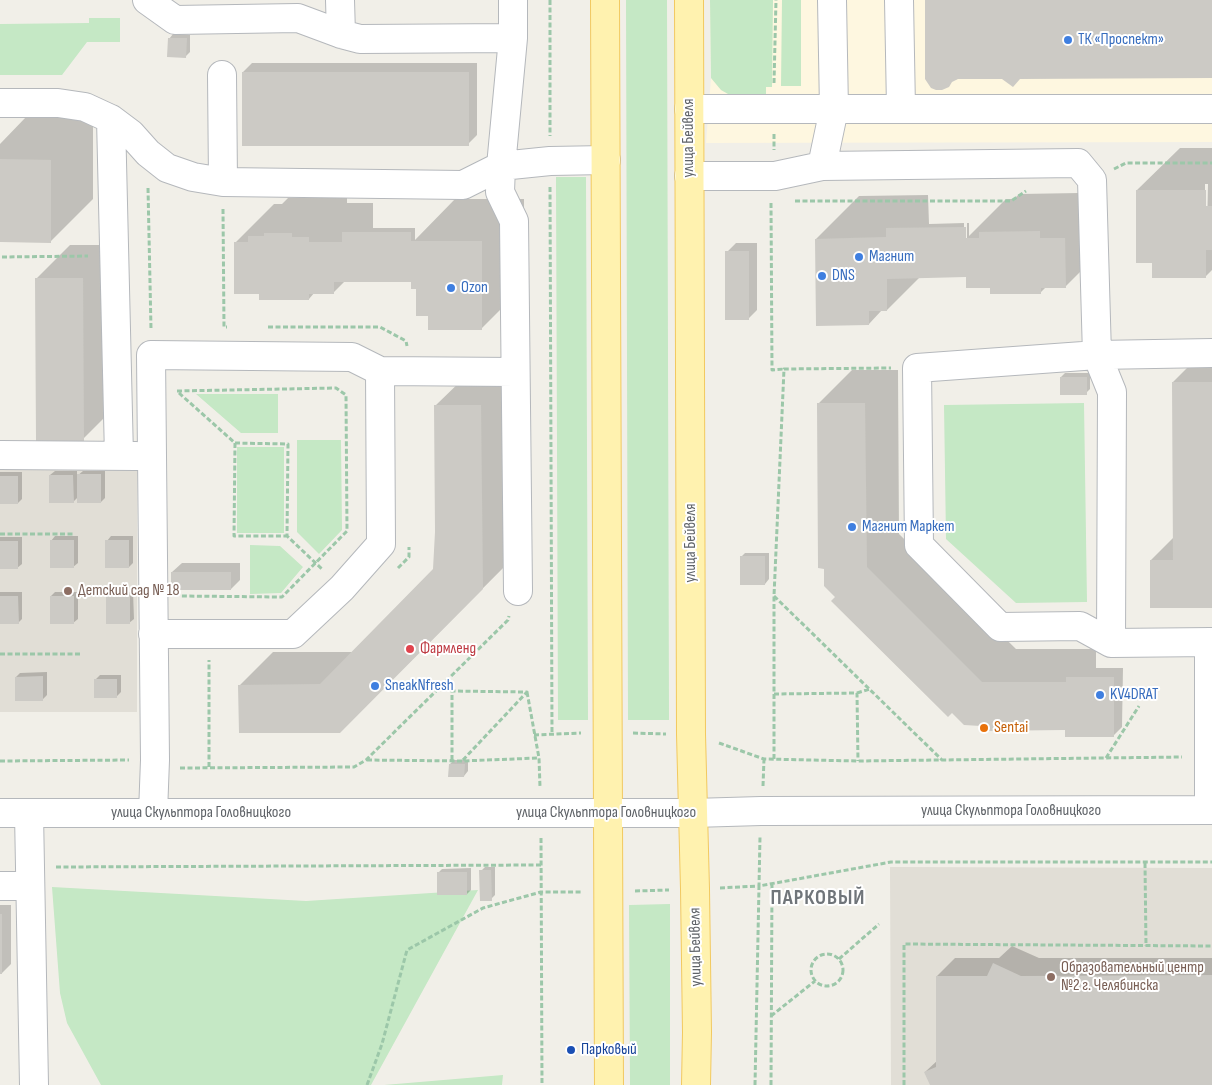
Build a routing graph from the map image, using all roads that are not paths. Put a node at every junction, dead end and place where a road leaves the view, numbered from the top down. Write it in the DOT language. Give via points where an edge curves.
graph roads {
  1 [pos="146,0"];
  2 [pos="340,0"];
  3 [pos="513,0"];
  4 [pos="605,0"];
  5 [pos="688,0"];
  6 [pos="832,0"];
  7 [pos="899,0"];
  8 [pos="298,9"];
  9 [pos="341,34"];
  10 [pos="514,38"];
  11 [pos="222,75"];
  12 [pos="0,103"];
  13 [pos="901,108"];
  14 [pos="689,109"];
  15 [pos="834,109"];
  16 [pos="1212,109"];
  17 [pos="111,119"];
  18 [pos="606,160"];
  19 [pos="501,166"];
  20 [pos="822,166"];
  21 [pos="689,176"];
  22 [pos="223,182"];
  23 [pos="1212,353"];
  24 [pos="1097,355"];
  25 [pos="380,371"];
  26 [pos="515,372"];
  27 [pos="0,455"];
  28 [pos="119,456"];
  29 [pos="152,456"];
  30 [pos="518,591"];
  31 [pos="153,634"];
  32 [pos="1210,642"];
  33 [pos="1111,643"];
  34 [pos="1211,810"];
  35 [pos="0,813"];
  36 [pos="29,813"];
  37 [pos="153,813"];
  38 [pos="608,813"];
  39 [pos="693,813"];
  40 [pos="30,876"];
  41 [pos="0,886"];
  42 [pos="34,1085"];
  43 [pos="609,1085"];
  44 [pos="696,1085"];
  1 -- 8 [label="street" via="175,20"];
  2 -- 9 [label="street"];
  3 -- 10 [label="street"];
  4 -- 18 [label="main road"];
  5 -- 14 [label="main road, улица Бейвеля"];
  6 -- 15 [label="street"];
  7 -- 13 [label="street"];
  8 -- 9 [label="street"];
  9 -- 10 [label="street" via="360,39"];
  10 -- 19 [label="street"];
  11 -- 22 [label="street"];
  12 -- 17 [label="street" via="58,103 85,107"];
  13 -- 15 [label="street"];
  13 -- 16 [label="street"];
  14 -- 15 [label="street"];
  14 -- 21 [label="main road, улица Бейвеля"];
  15 -- 20 [label="street"];
  17 -- 22 [label="street" via="167,168 193,178"];
  17 -- 28 [label="street"];
  18 -- 19 [label="street"];
  18 -- 38 [label="main road"];
  19 -- 22 [label="street" via="464,185"];
  19 -- 26 [label="street" via="500,192 514,222"];
  20 -- 21 [label="street" via="775,176"];
  20 -- 24 [label="street" via="1078,163 1092,180"];
  21 -- 39 [label="main road, улица Бейвеля"];
  23 -- 24 [label="street"];
  24 -- 33 [label="street" via="1112,392"];
  24 -- 33 [label="street" via="917,368 919,545 1000,627 1080,626"];
  25 -- 26 [label="street"];
  25 -- 29 [label="street" via="352,357 151,355 164,391"];
  25 -- 31 [label="street" via="382,544 293,634 210,647"];
  26 -- 30 [label="street"];
  27 -- 28 [label="street"];
  28 -- 29 [label="street"];
  29 -- 31 [label="street"];
  31 -- 37 [label="street"];
  32 -- 33 [label="street"];
  32 -- 34 [label="street"];
  34 -- 39 [label="street, улица Скульптора Головницкого"];
  35 -- 36 [label="street, улица Скульптора Головницкого"];
  36 -- 37 [label="street, улица Скульптора Головницкого"];
  36 -- 40 [label="street"];
  37 -- 38 [label="street, улица Скульптора Головницкого"];
  38 -- 39 [label="street, улица Скульптора Головницкого"];
  38 -- 43 [label="main road"];
  39 -- 44 [label="main road, улица Бейвеля"];
  40 -- 41 [label="street"];
  40 -- 42 [label="street"];
}
